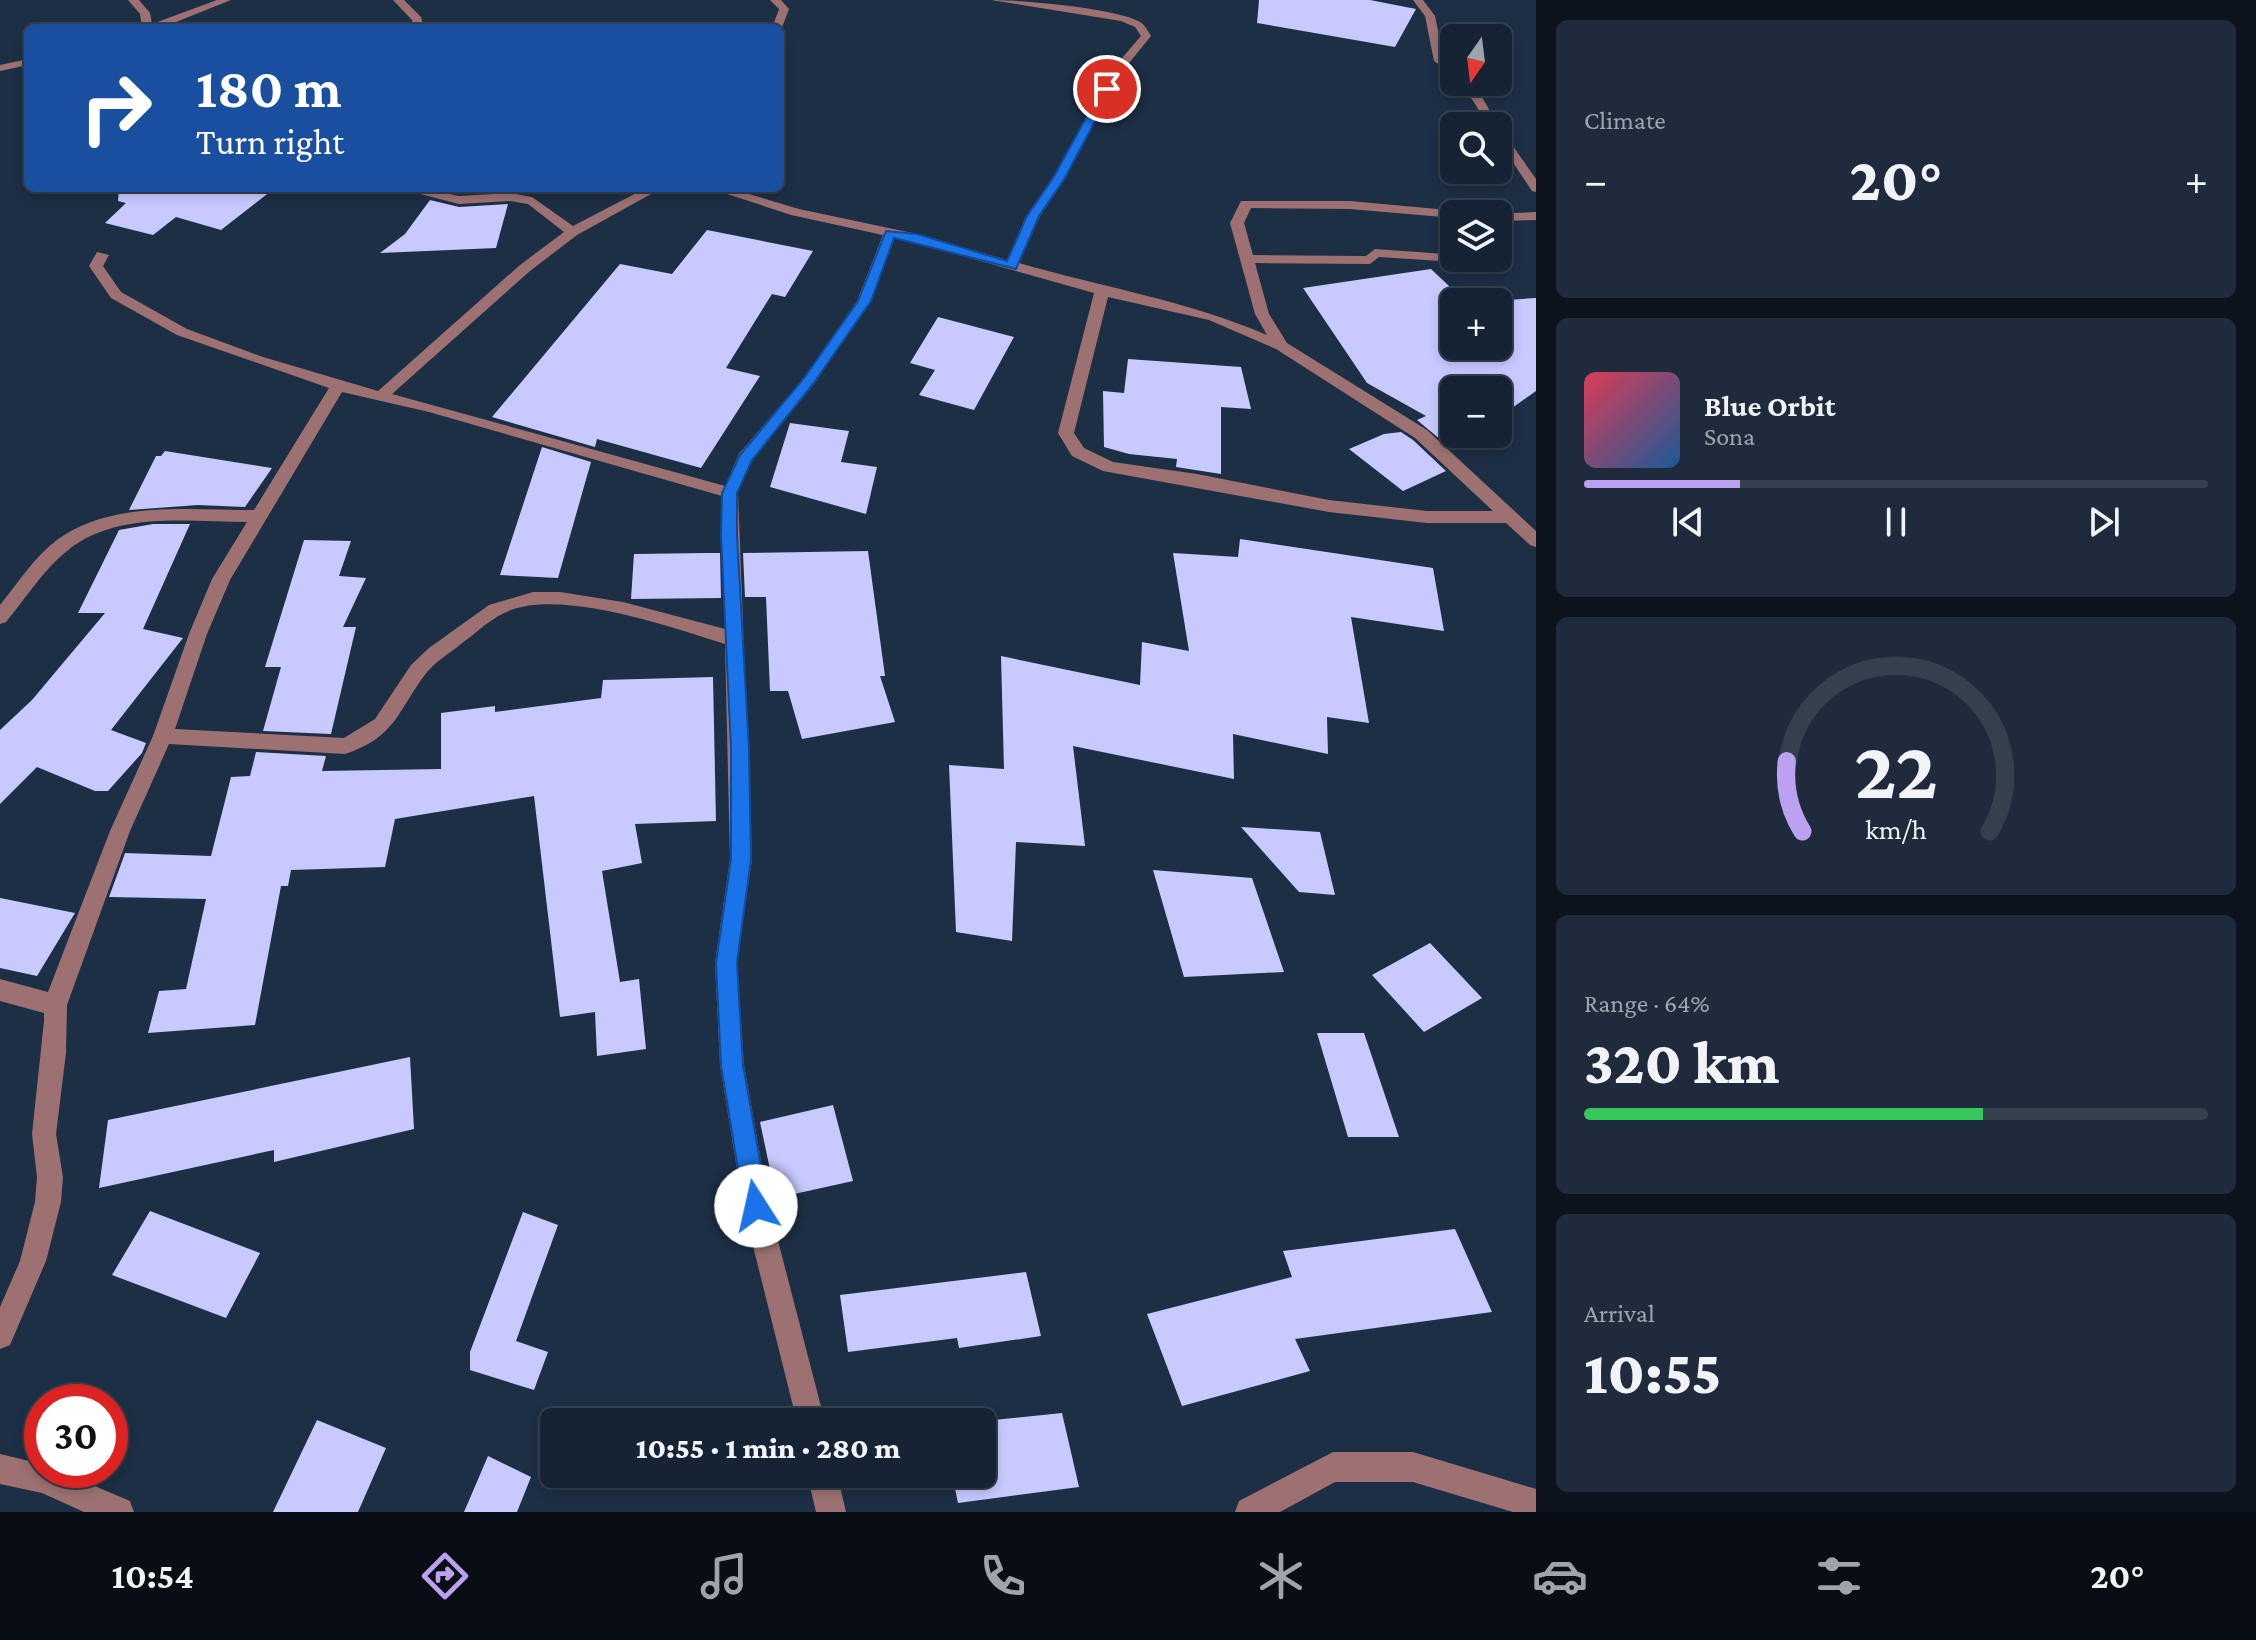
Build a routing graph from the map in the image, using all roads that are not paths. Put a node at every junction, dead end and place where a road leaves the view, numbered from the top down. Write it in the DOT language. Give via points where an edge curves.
graph roads {
  1 [pos="133,0"];
  2 [pos="226,0"];
  3 [pos="398,0"];
  4 [pos="775,0"];
  5 [pos="996,0"];
  6 [pos="1418,0"];
  7 [pos="148,24"];
  8 [pos="160,24"];
  9 [pos="418,24"];
  10 [pos="778,24"];
  11 [pos="1440,62"];
  12 [pos="24,63"];
  13 [pos="0,68"];
  14 [pos="1512,152"];
  15 [pos="1536,188"];
  16 [pos="422,192"];
  17 [pos="648,192"];
  18 [pos="728,192"];
  19 [pos="1440,213"];
  20 [pos="1536,216"];
  21 [pos="1512,217"];
  22 [pos="572,232"];
  23 [pos="890,233"];
  24 [pos="102,255"];
  25 [pos="1440,257"];
  26 [pos="1250,259"];
  27 [pos="1011,266"];
  28 [pos="1102,291"];
  29 [pos="1281,346"];
  30 [pos="338,386"];
  31 [pos="382,395"];
  32 [pos="730,493"];
  33 [pos="259,516"];
  34 [pos="1510,517"];
  35 [pos="1536,541"];
  36 [pos="0,617"];
  37 [pos="736,640"];
  38 [pos="163,736"];
  39 [pos="0,990"];
  40 [pos="55,1005"];
  41 [pos="0,1335"];
  42 [pos="807,1408"];
  43 [pos="0,1469"];
  44 [pos="825,1488"];
  45 [pos="1536,1504"];
  46 [pos="119,1512"];
  47 [pos="831,1512"];
  48 [pos="1250,1512"];
  1 -- 7 [label="street"];
  2 -- 8 [label="street"];
  3 -- 9 [label="street"];
  4 -- 10 [label="street" via="784,9"];
  5 -- 27 [label="street" via="1123,18 1139,25 1146,36 1116,72 1033,216"];
  6 -- 11 [label="street" via="1430,16"];
  12 -- 13 [label="street"];
  14 -- 15 [label="street"];
  16 -- 22 [label="street" via="459,200 532,201"];
  17 -- 22 [label="street"];
  18 -- 23 [label="street"];
  19 -- 26 [label="street" via="1246,204 1237,223"];
  20 -- 21 [label="street"];
  22 -- 31 [label="street"];
  23 -- 27 [label="street"];
  23 -- 32 [label="street" via="864,301 809,381 745,458"];
  24 -- 30 [label="street" via="96,266 101,277 136,308 182,332"];
  25 -- 26 [label="street" via="1375,253 1370,260"];
  26 -- 29 [label="street" via="1262,314"];
  27 -- 28 [label="street"];
  28 -- 29 [label="street" via="1214,317"];
  28 -- 34 [label="street" via="1066,433 1078,452 1109,467 1329,506 1427,517"];
  29 -- 34 [label="street" via="1421,434"];
  30 -- 31 [label="street"];
  30 -- 33 [label="street"];
  31 -- 32 [label="street"];
  32 -- 37 [label="street"];
  33 -- 36 [label="street" via="121,519 85,529 61,545"];
  33 -- 38 [label="street" via="221,579"];
  34 -- 35 [label="street"];
  37 -- 38 [label="street" via="640,611 543,597 512,602 480,619 420,667 382,728 368,738 345,746"];
  37 -- 42 [label="street" via="741,859 726,963 732,1065 756,1206"];
  38 -- 40 [label="street" via="120,831"];
  39 -- 40 [label="street"];
  40 -- 41 [label="street" via="44,1137 50,1181 41,1236"];
  43 -- 46 [label="street" via="43,1479"];
  44 -- 47 [label="street"];
  45 -- 48 [label="street" via="1413,1467 1333,1467"];
}
